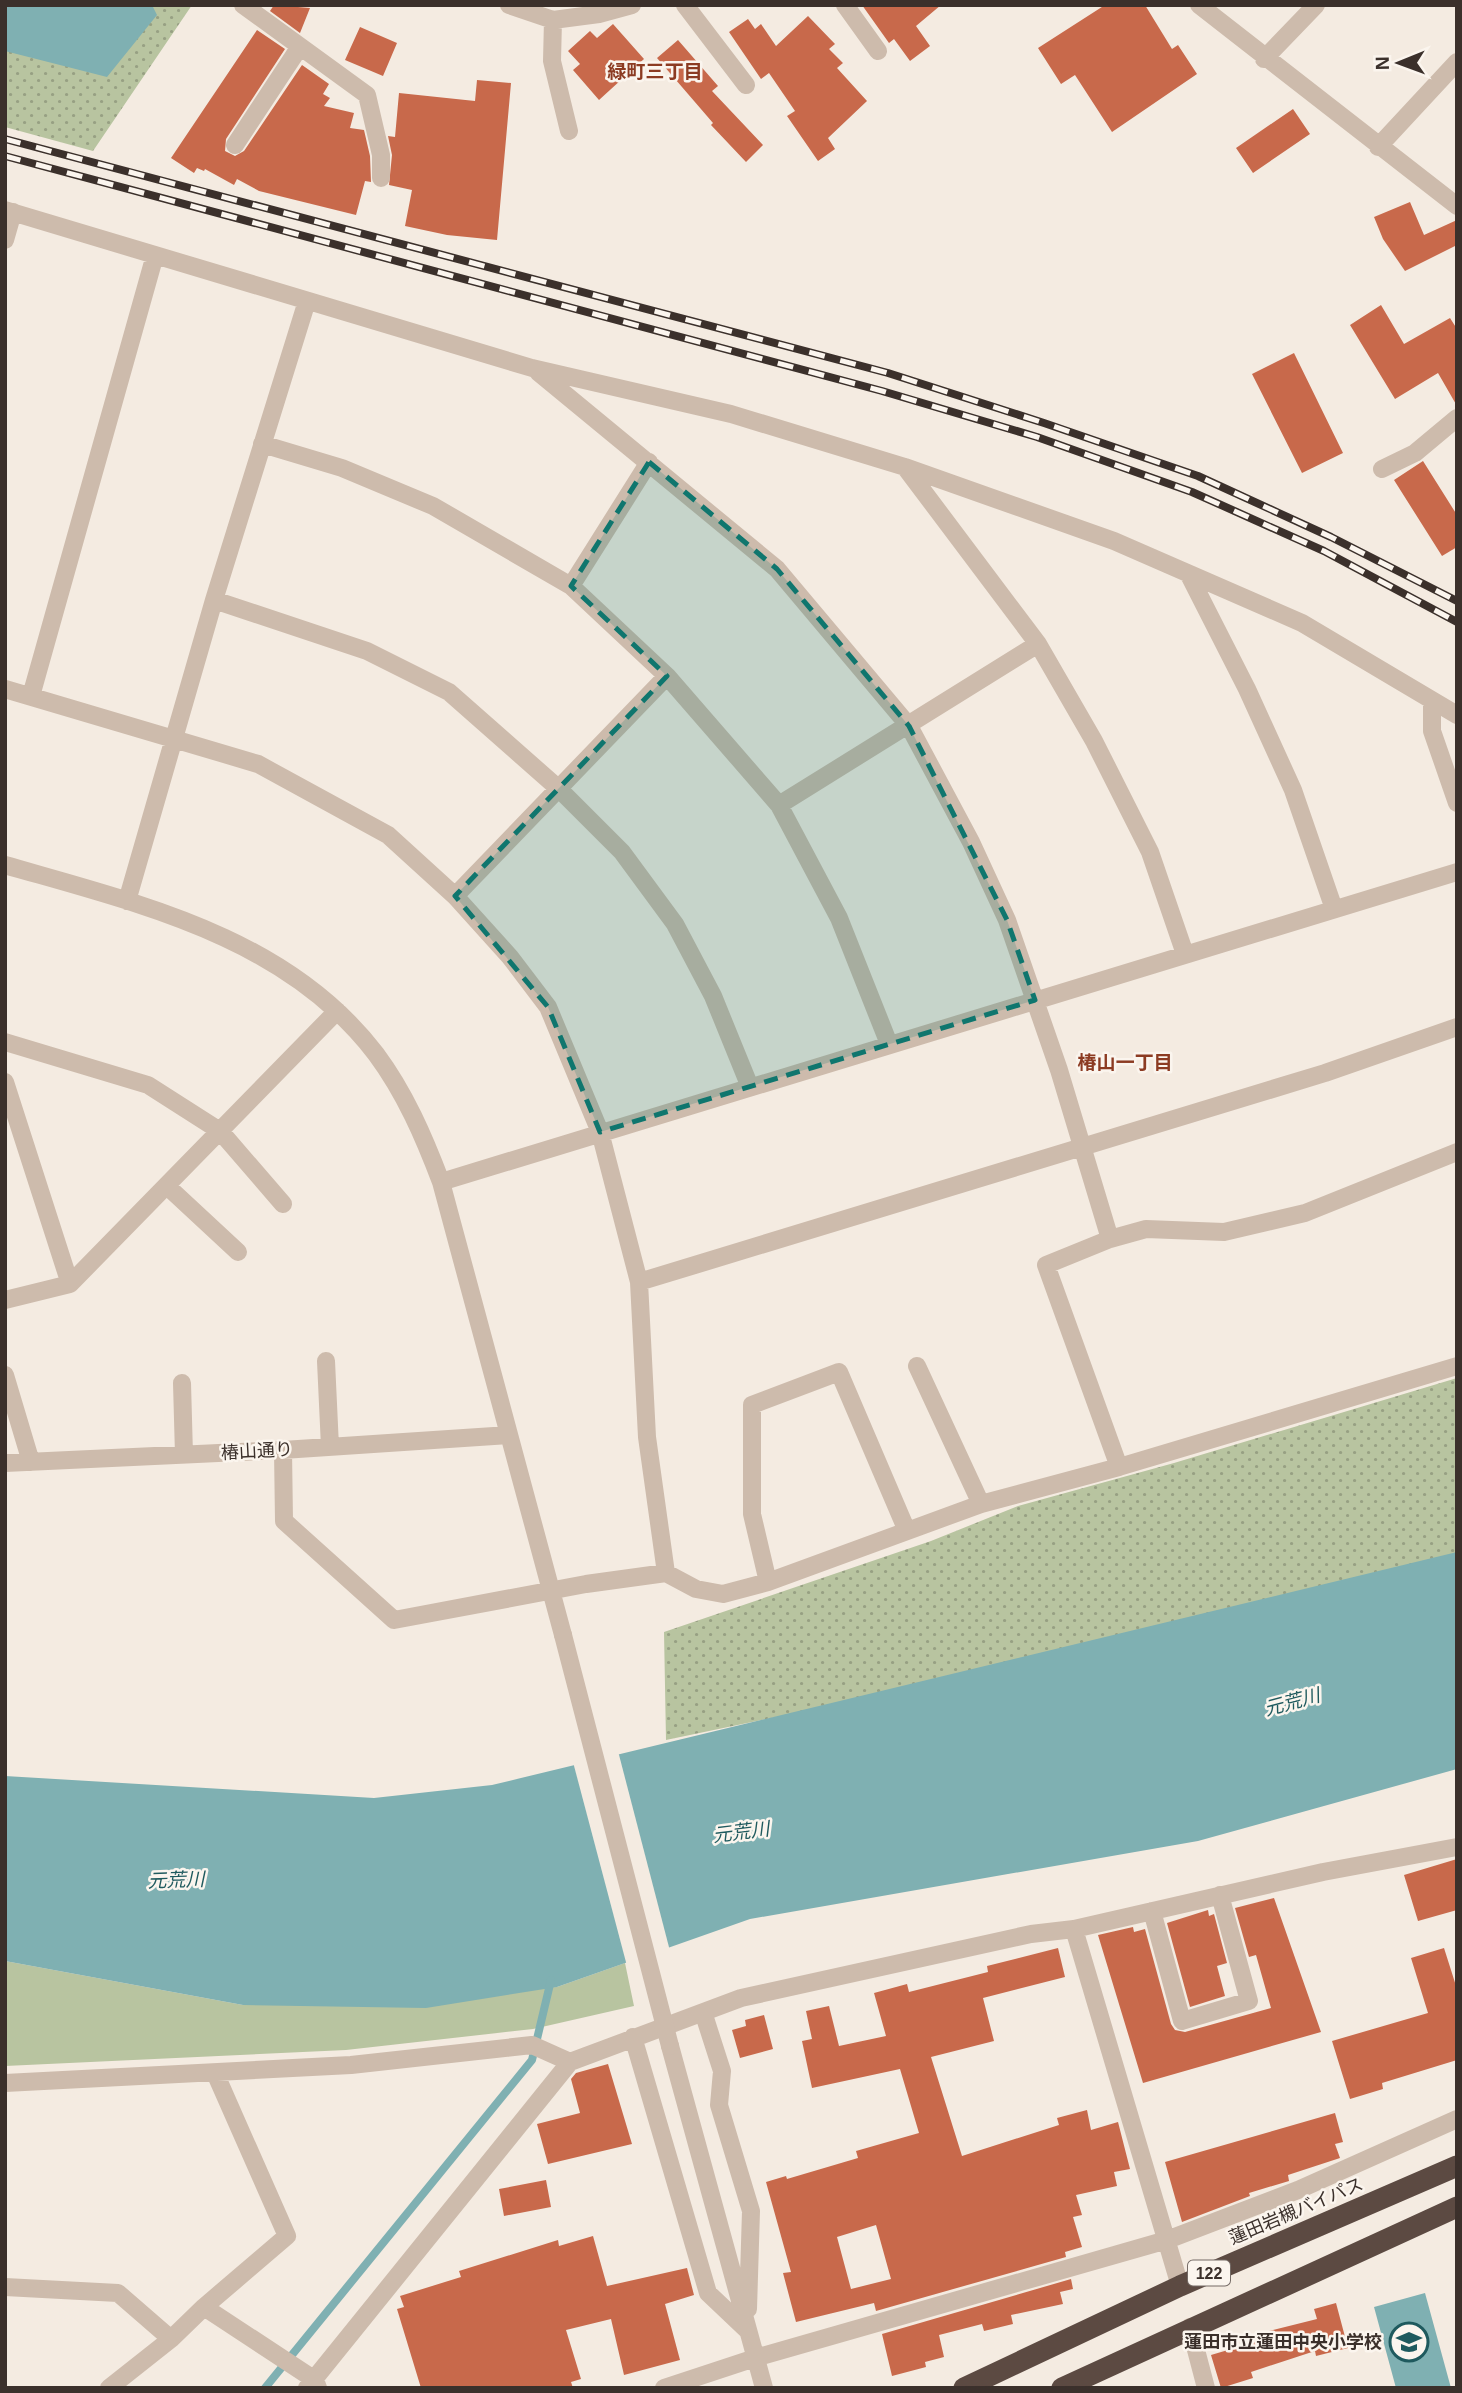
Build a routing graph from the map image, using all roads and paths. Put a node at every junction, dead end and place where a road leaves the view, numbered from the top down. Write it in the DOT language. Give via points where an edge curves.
graph roads {
  1 [pos="243,5"];
  2 [pos="509,5"];
  3 [pos="632,5"];
  4 [pos="685,5"];
  5 [pos="845,5"];
  6 [pos="1199,5"];
  7 [pos="1316,5"];
  8 [pos="553,20"];
  9 [pos="299,48"];
  10 [pos="878,51"];
  11 [pos="1264,59"];
  12 [pos="1457,62"];
  13 [pos="746,85"];
  14 [pos="569,131"];
  15 [pos="235,145"];
  16 [pos="1378,146"];
  17 [pos="381,178"];
  18 [pos="1457,206"];
  19 [pos="9,211"];
  20 [pos="5,240"];
  21 [pos="155,255"];
  22 [pos="307,301"];
  23 [pos="532,368"];
  24 [pos="1457,418"];
  25 [pos="262,444"];
  26 [pos="649,462"];
  27 [pos="905,467"];
  28 [pos="1382,469"];
  29 [pos="1189,575"];
  30 [pos="571,586"];
  31 [pos="214,600"];
  32 [pos="1038,645"];
  33 [pos="667,676"];
  34 [pos="5,689"];
  35 [pos="31,696"];
  36 [pos="1432,700"];
  37 [pos="1457,715"];
  38 [pos="908,726"];
  39 [pos="174,739"];
  40 [pos="559,789"];
  41 [pos="1457,803"];
  42 [pos="779,805"];
  43 [pos="5,865"];
  44 [pos="1457,872"];
  45 [pos="456,896"];
  46 [pos="127,901"];
  47 [pos="1334,909"];
  48 [pos="1185,954"];
  49 [pos="1035,1000"];
  50 [pos="337,1011"];
  51 [pos="1457,1027"];
  52 [pos="5,1042"];
  53 [pos="889,1044"];
  54 [pos="5,1082"];
  55 [pos="750,1087"];
  56 [pos="220,1131"];
  57 [pos="600,1132"];
  58 [pos="1081,1147"];
  59 [pos="1457,1152"];
  60 [pos="441,1182"];
  61 [pos="168,1187"];
  62 [pos="283,1204"];
  63 [pos="1110,1239"];
  64 [pos="239,1252"];
  65 [pos="639,1282"];
  66 [pos="70,1284"];
  67 [pos="5,1300"];
  68 [pos="326,1361"];
  69 [pos="917,1366"];
  70 [pos="1457,1366"];
  71 [pos="5,1375"];
  72 [pos="182,1383"];
  73 [pos="509,1435"];
  74 [pos="330,1447"];
  75 [pos="283,1450"];
  76 [pos="184,1455"];
  77 [pos="31,1462"];
  78 [pos="5,1463"];
  79 [pos="1119,1467"];
  80 [pos="981,1504"];
  81 [pos="907,1531"];
  82 [pos="666,1573"];
  83 [pos="768,1583"];
  84 [pos="551,1590"];
  85 [pos="1457,1847"];
  86 [pos="1220,1895"];
  87 [pos="1152,1911"];
  88 [pos="1074,1929"];
  89 [pos="704,2014"];
  90 [pos="633,2037"];
  91 [pos="570,2062"];
  92 [pos="216,2075"];
  93 [pos="5,2083"];
  94 [pos="1457,2119"];
  95 [pos="1457,2166"];
  96 [pos="1457,2207"];
  97 [pos="1167,2240"];
  98 [pos="1180,2286"];
  99 [pos="5,2287"];
  100 [pos="204,2307"];
  101 [pos="1190,2327"];
  102 [pos="747,2330"];
  103 [pos="170,2339"];
  104 [pos="755,2358"];
  105 [pos="313,2385"];
  106 [pos="109,2388"];
  107 [pos="664,2388"];
  108 [pos="764,2388"];
  109 [pos="964,2388"];
  110 [pos="1062,2388"];
  111 [pos="1206,2388"];
  1 -- 9 [label="street"];
  2 -- 8 [label="street"];
  3 -- 8 [label="street"];
  4 -- 13 [label="street"];
  5 -- 10 [label="street"];
  6 -- 11 [label="street"];
  7 -- 11 [label="street"];
  8 -- 14 [label="street" via="552,61"];
  9 -- 15 [label="street"];
  9 -- 17 [label="street" via="367,95 381,155"];
  11 -- 16 [label="street"];
  12 -- 16 [label="street"];
  16 -- 18 [label="street"];
  19 -- 20 [label="street"];
  19 -- 21 [label="street"];
  21 -- 22 [label="street"];
  21 -- 35 [label="street"];
  22 -- 23 [label="street"];
  22 -- 25 [label="street"];
  23 -- 26 [label="street"];
  23 -- 27 [label="street" via="731,414"];
  24 -- 28 [label="street" via="1415,453"];
  25 -- 30 [label="street" via="342,468 433,506"];
  25 -- 31 [label="street"];
  26 -- 30 [label="street"];
  26 -- 38 [label="street" via="777,569"];
  27 -- 29 [label="street" via="1114,541"];
  27 -- 32 [label="street"];
  29 -- 36 [label="street" via="1302,623"];
  29 -- 47 [label="street" via="1293,790"];
  30 -- 33 [label="street"];
  31 -- 39 [label="street"];
  31 -- 40 [label="street" via="368,651 449,692"];
  32 -- 38 [label="street"];
  32 -- 48 [label="street" via="1094,741 1150,852"];
  33 -- 40 [label="street"];
  33 -- 42 [label="street"];
  34 -- 35 [label="street"];
  35 -- 39 [label="street"];
  36 -- 37 [label="street"];
  36 -- 41 [label="street" via="1432,731"];
  38 -- 42 [label="street"];
  38 -- 49 [label="street" via="971,842 1002,909"];
  39 -- 45 [label="street" via="258,764 321,796 388,835"];
  39 -- 46 [label="street"];
  40 -- 45 [label="street"];
  40 -- 55 [label="street" via="622,852 675,923 713,996"];
  42 -- 53 [label="street" via="838,918"];
  43 -- 46 [label="street"];
  44 -- 47 [label="street"];
  45 -- 57 [label="street" via="548,1007"];
  46 -- 50 [label="street" via="237,942 306,984"];
  47 -- 48 [label="street"];
  48 -- 49 [label="street"];
  49 -- 53 [label="street"];
  49 -- 58 [label="street"];
  50 -- 56 [label="street"];
  50 -- 60 [label="street" via="376,1054 402,1094"];
  51 -- 58 [label="street" via="1325,1073"];
  52 -- 56 [label="street" via="148,1085"];
  53 -- 55 [label="street"];
  54 -- 66 [label="street"];
  55 -- 57 [label="street"];
  56 -- 61 [label="street"];
  56 -- 62 [label="street"];
  57 -- 60 [label="street"];
  57 -- 65 [label="street"];
  58 -- 63 [label="street"];
  58 -- 65 [label="street"];
  59 -- 63 [label="street" via="1305,1213 1224,1232 1146,1229"];
  60 -- 73 [label="street"];
  61 -- 64 [label="street"];
  61 -- 66 [label="street"];
  63 -- 79 [label="street" via="1046,1265"];
  65 -- 82 [label="street" via="648,1437"];
  66 -- 67 [label="street"];
  68 -- 74 [label="street"];
  69 -- 80 [label="street"];
  70 -- 79 [label="street"];
  71 -- 77 [label="street"];
  72 -- 76 [label="street"];
  73 -- 74 [label="street, 椿山通り"];
  73 -- 84 [label="street"];
  74 -- 75 [label="street, 椿山通り"];
  75 -- 76 [label="street, 椿山通り"];
  75 -- 84 [label="street" via="284,1521 394,1619"];
  76 -- 77 [label="street, 椿山通り"];
  77 -- 78 [label="street, 椿山通り"];
  79 -- 80 [label="street"];
  80 -- 81 [label="street"];
  81 -- 83 [label="street"];
  81 -- 83 [label="street" via="839,1372 752,1405 752,1514"];
  82 -- 83 [label="street" via="696,1589 723,1594"];
  82 -- 84 [label="street"];
  84 -- 102 [label="street, bridge"];
  85 -- 86 [label="street"];
  86 -- 87 [label="street"];
  86 -- 87 [label="street" via="1249,2001 1182,2021"];
  87 -- 88 [label="street"];
  88 -- 89 [label="street" via="1031,1934 741,1998"];
  88 -- 97 [label="street"];
  89 -- 90 [label="street"];
  89 -- 102 [label="street" via="722,2071 719,2105 751,2211"];
  90 -- 91 [label="street"];
  90 -- 102 [label="street" via="708,2293"];
  91 -- 92 [label="street" via="532,2045"];
  91 -- 105 [label="street"];
  92 -- 93 [label="street"];
  92 -- 100 [label="street" via="287,2236"];
  94 -- 97 [label="street" via="1298,2190"];
  95 -- 98 [label="highway, 蓮田岩槻バイパス / 122"];
  96 -- 101 [label="highway, 122"];
  97 -- 98 [label="street"];
  97 -- 104 [label="street"];
  98 -- 109 [label="highway, 蓮田岩槻バイパス / 122"];
  99 -- 103 [label="street" via="118,2293"];
  100 -- 103 [label="street"];
  100 -- 105 [label="street"];
  101 -- 110 [label="highway, 122"];
  101 -- 111 [label="street"];
  102 -- 104 [label="street"];
  103 -- 106 [label="street"];
  104 -- 107 [label="street"];
  104 -- 108 [label="street"];
}
